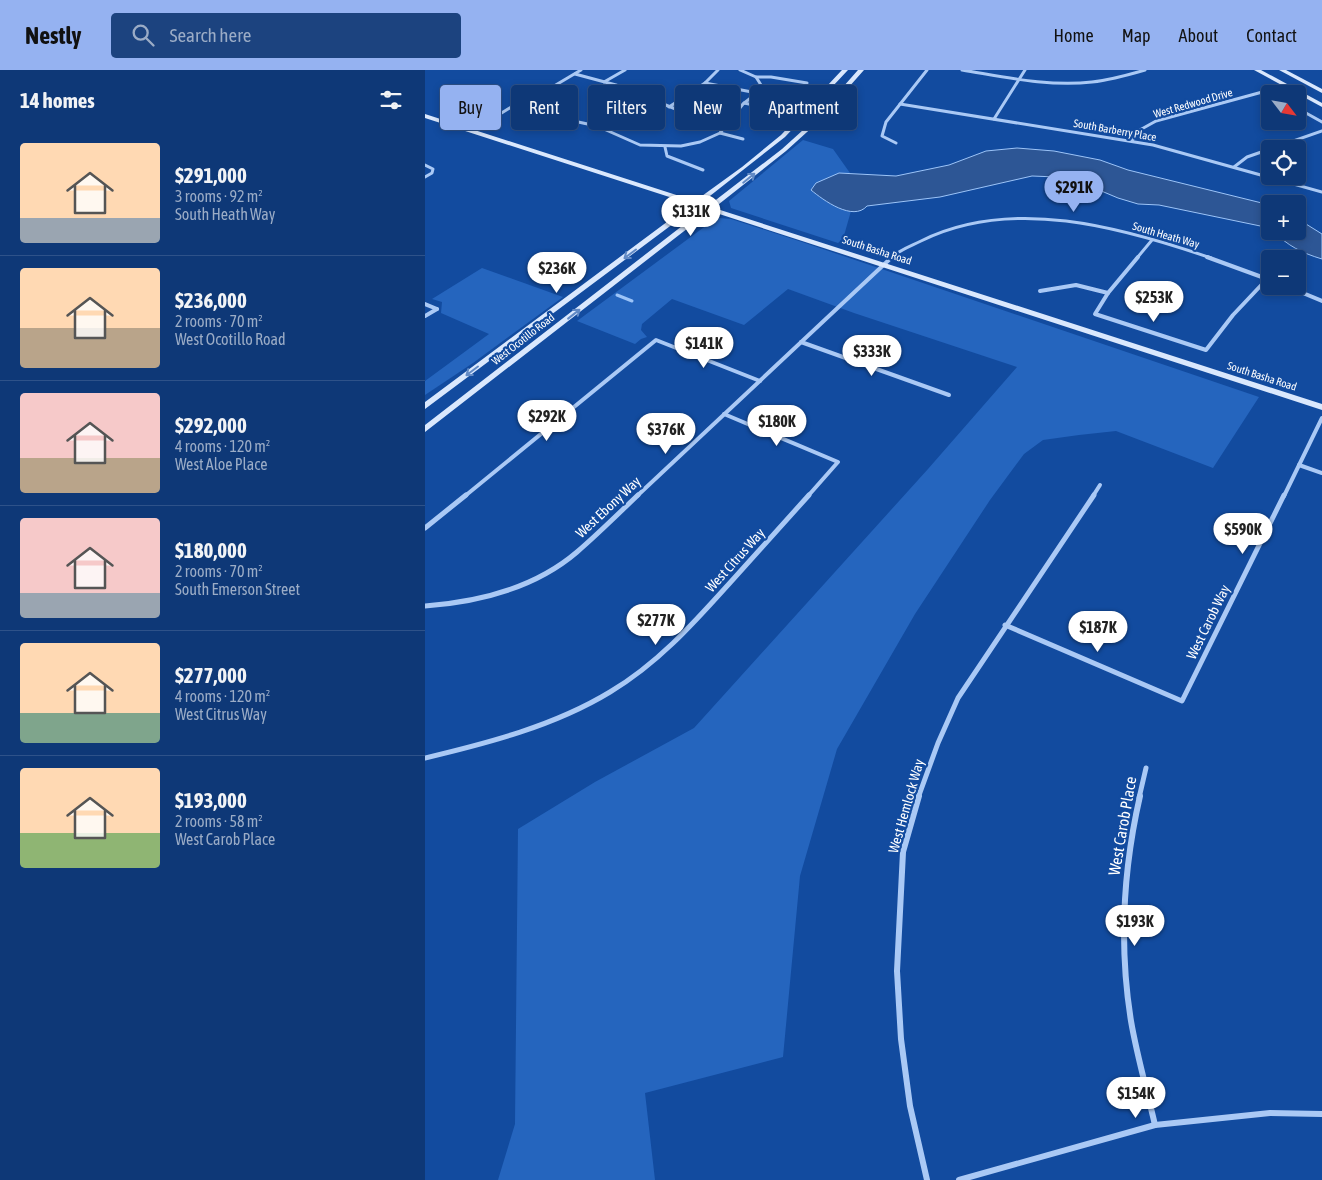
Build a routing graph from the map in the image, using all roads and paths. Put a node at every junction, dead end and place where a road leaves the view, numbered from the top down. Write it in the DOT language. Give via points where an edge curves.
graph roads {
  1 [pos="581,70"];
  2 [pos="625,70"];
  3 [pos="718,70"];
  4 [pos="739,70"];
  5 [pos="845,70"];
  6 [pos="861,70"];
  7 [pos="927,70"];
  8 [pos="962,70"];
  9 [pos="1025,70"];
  10 [pos="1145,70"];
  11 [pos="1257,70"];
  12 [pos="1283,70"];
  13 [pos="575,74"];
  14 [pos="756,77"];
  15 [pos="1020,78"];
  16 [pos="604,82"];
  17 [pos="705,83"];
  18 [pos="807,83"];
  19 [pos="556,85"];
  20 [pos="612,85"];
  21 [pos="761,85"];
  22 [pos="1322,91"];
  23 [pos="750,92"];
  24 [pos="1261,92"];
  25 [pos="750,98"];
  26 [pos="744,103"];
  27 [pos="750,104"];
  28 [pos="900,104"];
  29 [pos="665,105"];
  30 [pos="1322,105"];
  31 [pos="669,107"];
  32 [pos="740,108"];
  33 [pos="675,109"];
  34 [pos="1306,113"];
  35 [pos="425,116"];
  36 [pos="994,119"];
  37 [pos="1322,122"];
  38 [pos="606,130"];
  39 [pos="722,130"];
  40 [pos="1322,132"];
  41 [pos="720,133"];
  42 [pos="743,139"];
  43 [pos="1298,140"];
  44 [pos="1132,141"];
  45 [pos="896,143"];
  46 [pos="665,147"];
  47 [pos="1261,152"];
  48 [pos="425,165"];
  49 [pos="1235,167"];
  50 [pos="703,170"];
  51 [pos="425,177"];
  52 [pos="1322,192"];
  53 [pos="698,204"];
  54 [pos="711,208"];
  55 [pos="1152,240"];
  56 [pos="884,264"];
  57 [pos="1261,277"];
  58 [pos="1261,288"];
  59 [pos="1040,291"];
  60 [pos="1108,293"];
  61 [pos="1306,294"];
  62 [pos="1322,301"];
  63 [pos="425,304"];
  64 [pos="425,316"];
  65 [pos="801,342"];
  66 [pos="760,381"];
  67 [pos="949,395"];
  68 [pos="425,406"];
  69 [pos="1322,407"];
  70 [pos="724,414"];
  71 [pos="1322,418"];
  72 [pos="425,429"];
  73 [pos="1299,465"];
  74 [pos="1322,473"];
  75 [pos="1100,485"];
  76 [pos="425,528"];
  77 [pos="425,606"];
  78 [pos="1005,625"];
  79 [pos="425,758"];
  80 [pos="1146,768"];
  81 [pos="1322,1114"];
  82 [pos="1155,1125"];
  83 [pos="927,1180"];
  84 [pos="959,1180"];
  1 -- 13 [label="street"];
  2 -- 16 [label="street"];
  3 -- 17 [label="street"];
  4 -- 14 [label="street"];
  5 -- 53 [label="main road, West Ocotillo Road" via="783,136"];
  54 -- 6 [label="main road, West Ocotillo Road, one-way" via="815,122"];
  7 -- 28 [label="street"];
  8 -- 15 [label="street"];
  9 -- 15 [label="street"];
  10 -- 15 [label="street" via="1085,83 1054,84"];
  11 -- 30 [label="main road"];
  12 -- 22 [label="main road"];
  13 -- 16 [label="street"];
  13 -- 19 [label="street"];
  14 -- 18 [label="street"];
  14 -- 21 [label="street"];
  15 -- 36 [label="street"];
  16 -- 20 [label="street"];
  17 -- 23 [label="street"];
  17 -- 31 [label="street"];
  24 -- 44 [label="street, West Redwood Drive" via="1156,121 1138,131"];
  25 -- 26 [label="street"];
  26 -- 27 [label="street"];
  26 -- 32 [label="street"];
  28 -- 36 [label="street, South Barberry Place"];
  28 -- 45 [label="street" via="886,122 882,136"];
  29 -- 31 [label="street"];
  31 -- 33 [label="street"];
  34 -- 37 [label="street"];
  35 -- 53 [label="main road, South Basha Road"];
  36 -- 44 [label="street, South Barberry Place"];
  38 -- 46 [label="street" via="640,145"];
  39 -- 41 [label="street"];
  40 -- 43 [label="street"];
  41 -- 42 [label="street"];
  41 -- 46 [label="street" via="701,142"];
  44 -- 49 [label="street, South Barberry Place"];
  46 -- 50 [label="street" via="667,156"];
  47 -- 49 [label="street" via="1247,156"];
  48 -- 51 [label="street" via="432,167 433,171"];
  49 -- 52 [label="street, South Barberry Place"];
  53 -- 54 [label="main road, South Basha Road"];
  53 -- 68 [label="main road, West Ocotillo Road, one-way"];
  54 -- 56 [label="main road, South Basha Road"];
  72 -- 54 [label="main road, West Ocotillo Road, one-way"];
  55 -- 56 [label="street, South Heath Way" via="1098,226 1048,218 995,220 951,228 904,248"];
  55 -- 57 [label="street, South Heath Way"];
  55 -- 60 [label="street"];
  56 -- 65 [label="street, West Ebony Way"];
  56 -- 69 [label="main road, South Basha Road"];
  58 -- 60 [label="street" via="1233,315 1206,350 1095,314"];
  59 -- 60 [label="street" via="1076,286"];
  61 -- 62 [label="street"];
  63 -- 64 [label="street" via="437,308"];
  65 -- 66 [label="street, West Ebony Way"];
  65 -- 67 [label="street"];
  66 -- 70 [label="street, West Ebony Way"];
  66 -- 76 [label="street" via="656,340"];
  70 -- 77 [label="street, West Ebony Way" via="576,553 555,568 499,595"];
  70 -- 79 [label="street, West Citrus Way" via="838,462 679,640 646,667 611,692 570,714 480,745"];
  71 -- 73 [label="street, West Carob Way"];
  73 -- 74 [label="street"];
  73 -- 78 [label="street, West Carob Way" via="1182,701"];
  75 -- 78 [label="street, West Hemlock Way"];
  78 -- 83 [label="street, West Hemlock Way" via="959,698 938,742 903,852 897,971 901,1039 910,1106"];
  80 -- 82 [label="street, West Carob Place" via="1132,826 1123,910 1131,1021"];
  81 -- 82 [label="street" via="1270,1113"];
  82 -- 84 [label="street"];
}
